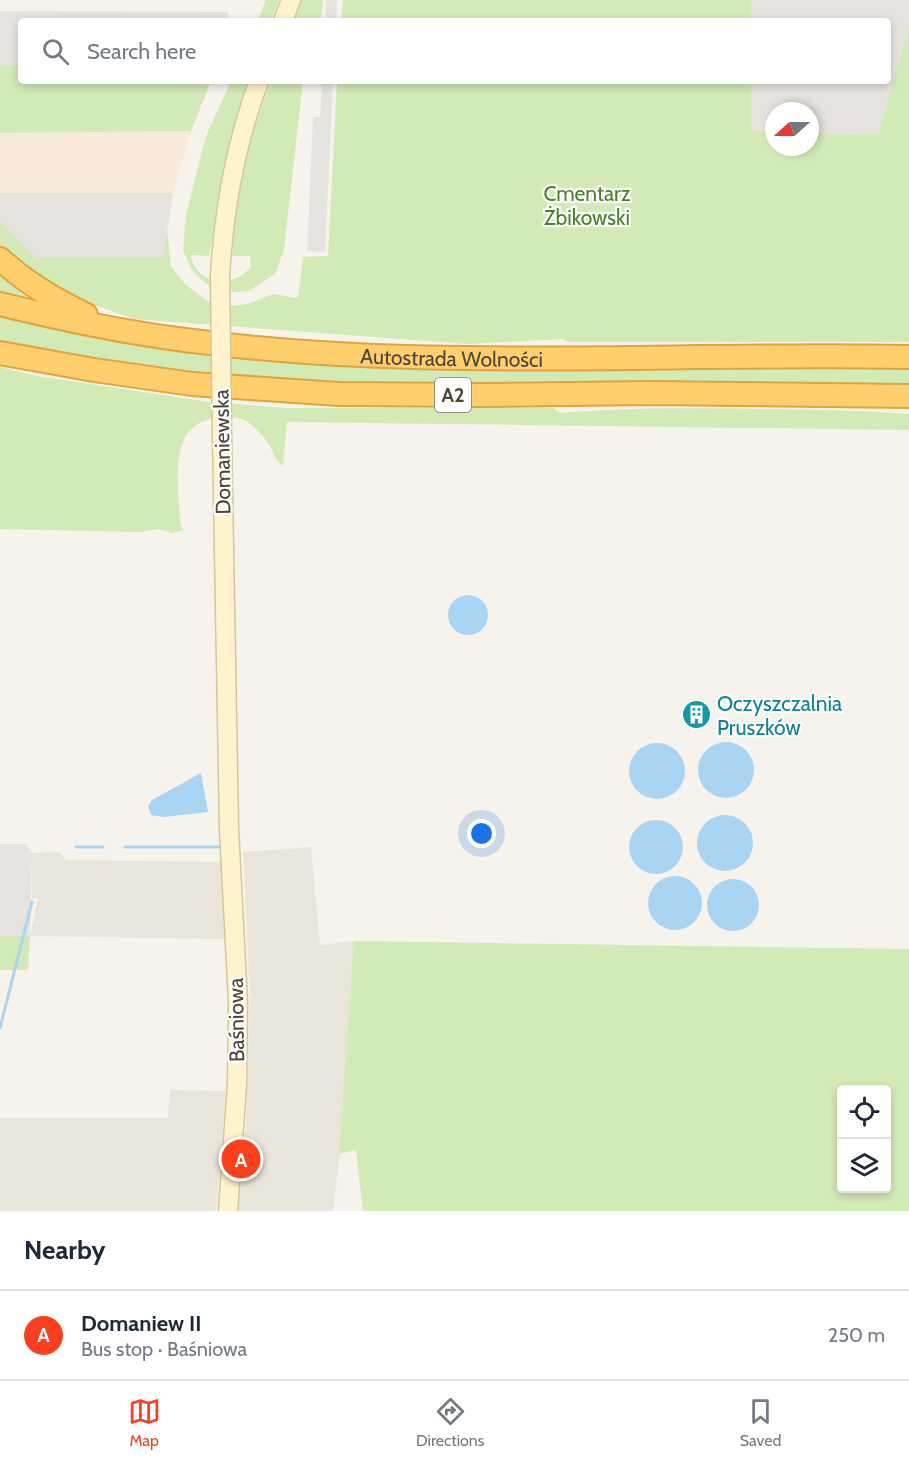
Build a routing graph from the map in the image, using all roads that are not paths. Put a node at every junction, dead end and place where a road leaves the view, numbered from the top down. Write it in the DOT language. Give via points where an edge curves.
graph roads {
  1 [pos="291,0"];
  2 [pos="284,18"];
  3 [pos="258,84"];
  4 [pos="0,259"];
  5 [pos="0,304"];
  6 [pos="132,332"];
  7 [pos="0,353"];
  8 [pos="909,357"];
  9 [pos="909,396"];
  10 [pos="229,829"];
  11 [pos="228,1211"];
  1 -- 2 [label="main road"];
  3 -- 10 [label="main road, Domaniewska, bridge" via="229,185 220,276"];
  4 -- 6 [label="highway" via="49,296 87,316"];
  5 -- 6 [label="highway, Autostrada Wolności / A2"];
  6 -- 8 [label="highway, Autostrada Wolności / A2" via="318,353 472,358"];
  7 -- 9 [label="highway, Autostrada Wolności / A2" via="192,384 339,394"];
  10 -- 11 [label="main road, Baśniowa" via="238,1002"];
}
